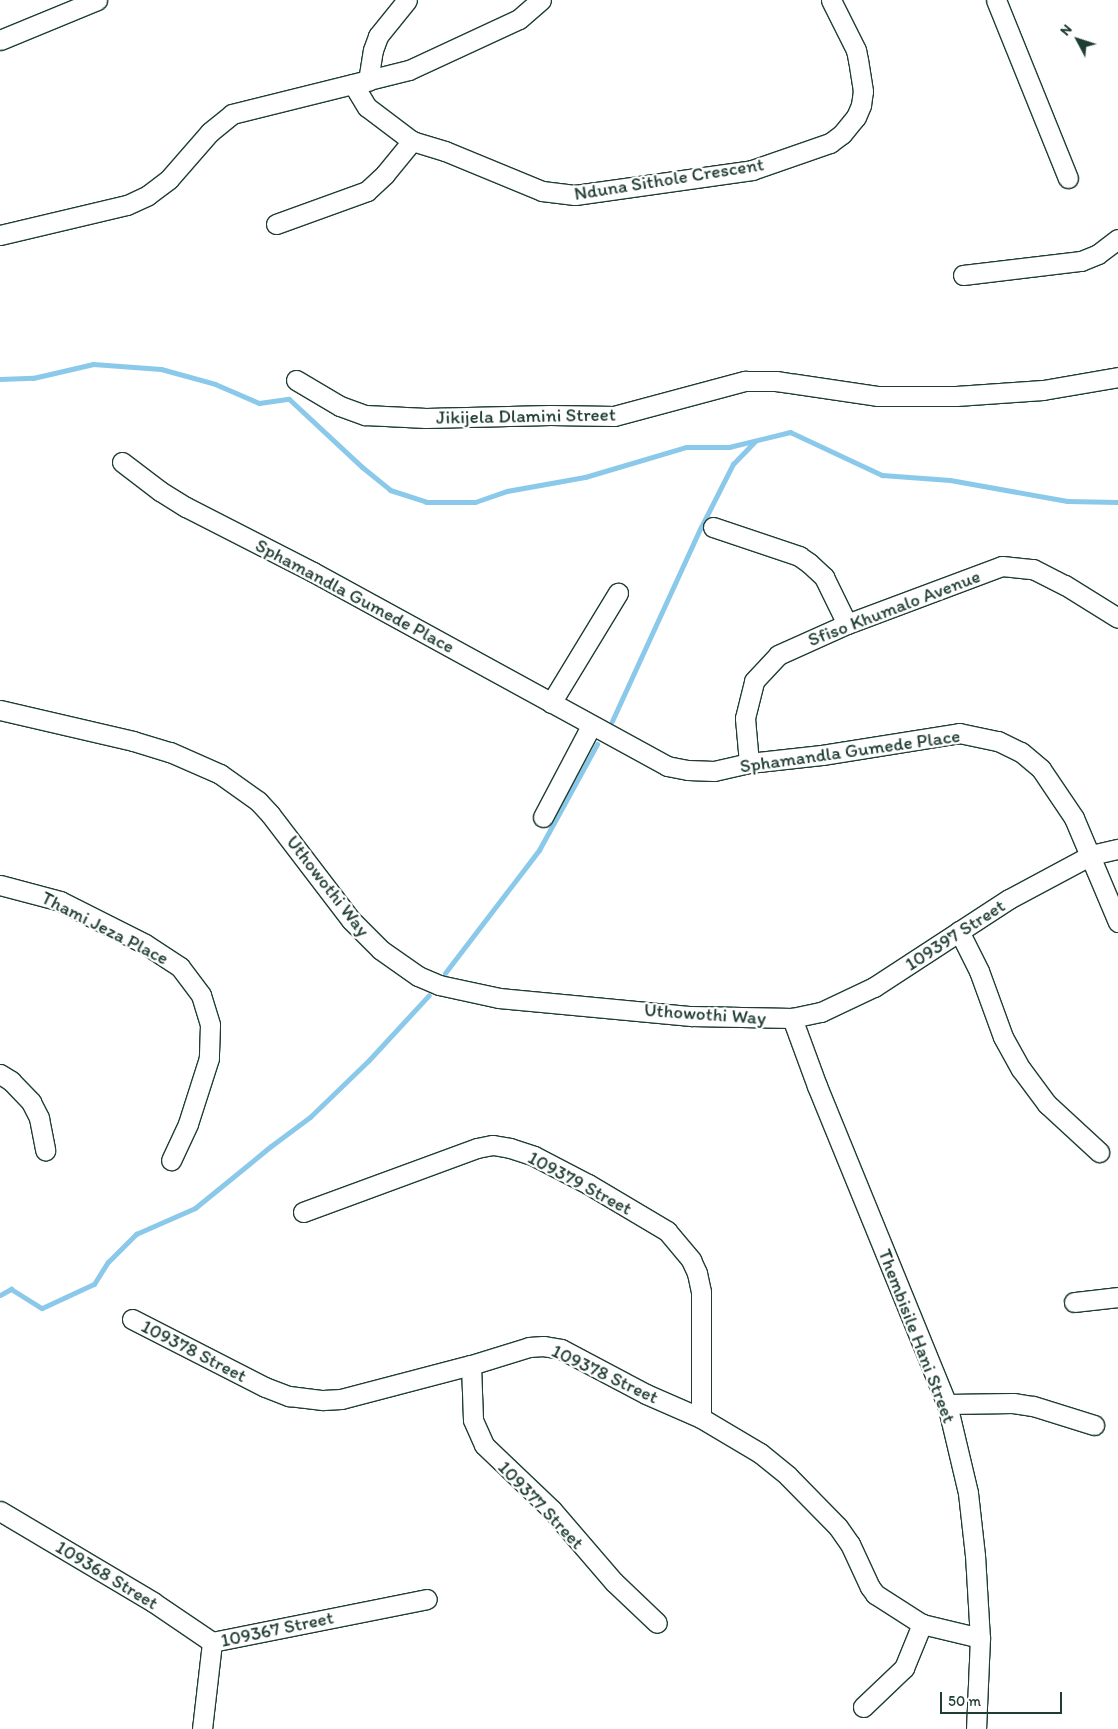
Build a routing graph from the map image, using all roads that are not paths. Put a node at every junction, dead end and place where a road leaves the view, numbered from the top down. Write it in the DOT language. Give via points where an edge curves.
graph roads {
  1 [pos="97,0"];
  2 [pos="407,0"];
  3 [pos="541,0"];
  4 [pos="831,0"];
  5 [pos="996,0"];
  6 [pos="0,40"];
  7 [pos="360,82"];
  8 [pos="412,141"];
  9 [pos="1068,178"];
  10 [pos="276,224"];
  11 [pos="0,235"];
  12 [pos="1118,239"];
  13 [pos="963,275"];
  14 [pos="1118,377"];
  15 [pos="296,380"];
  16 [pos="122,462"];
  17 [pos="713,527"];
  18 [pos="618,593"];
  19 [pos="1118,618"];
  20 [pos="847,624"];
  21 [pos="551,703"];
  22 [pos="0,710"];
  23 [pos="591,726"];
  24 [pos="749,764"];
  25 [pos="543,817"];
  26 [pos="1118,849"];
  27 [pos="1091,855"];
  28 [pos="0,884"];
  29 [pos="1118,922"];
  30 [pos="959,931"];
  31 [pos="792,1018"];
  32 [pos="0,1074"];
  33 [pos="45,1150"];
  34 [pos="1099,1152"];
  35 [pos="171,1160"];
  36 [pos="304,1212"];
  37 [pos="1118,1297"];
  38 [pos="1074,1302"];
  39 [pos="132,1319"];
  40 [pos="471,1365"];
  41 [pos="947,1404"];
  42 [pos="701,1418"];
  43 [pos="1094,1425"];
  44 [pos="0,1511"];
  45 [pos="427,1599"];
  46 [pos="657,1623"];
  47 [pos="922,1624"];
  48 [pos="980,1638"];
  49 [pos="212,1642"];
  50 [pos="863,1707"];
  51 [pos="202,1729"];
  52 [pos="976,1729"];
  1 -- 6 [label="street"];
  2 -- 7 [label="street" via="378,36"];
  3 -- 7 [label="street" via="519,19 471,43 409,70"];
  4 -- 8 [label="street, Nduna Sithole Crescent" via="856,50 863,91 856,117 842,134 814,150 752,170 567,195 542,191 446,151"];
  5 -- 9 [label="street"];
  7 -- 8 [label="street, Nduna Sithole Crescent" via="367,107"];
  7 -- 11 [label="street" via="232,114 210,132 169,180 127,205"];
  8 -- 10 [label="street" via="367,192"];
  12 -- 13 [label="street" via="1081,261"];
  14 -- 15 [label="street, Jikijela Dlamini Street" via="1043,390 956,396 877,396 776,381 745,381 614,416 426,418 364,415 340,406"];
  16 -- 21 [label="street, Sphamandla Gumede Place" via="186,506"];
  17 -- 20 [label="street" via="799,556 809,563 824,577"];
  18 -- 21 [label="street"];
  19 -- 20 [label="street, Sfiso Khumalo Avenue" via="1033,569 1002,566"];
  20 -- 24 [label="street, Sfiso Khumalo Avenue" via="778,655 754,681 745,718"];
  21 -- 23 [label="street, Sphamandla Gumede Place"];
  22 -- 31 [label="street, Uthowothi Way" via="170,752 226,778 270,814 351,920 381,950 418,976 439,985 499,998 691,1016"];
  23 -- 24 [label="street, Sphamandla Gumede Place" via="667,766 714,770"];
  23 -- 25 [label="street"];
  24 -- 27 [label="street, Sphamandla Gumede Place" via="959,733 998,741 1021,752 1041,769 1074,818"];
  26 -- 27 [label="street, 109397 Street"];
  27 -- 29 [label="street, Sphamandla Gumede Place"];
  27 -- 30 [label="street, 109397 Street" via="1009,899"];
  28 -- 35 [label="street, Thami Jeza Place" via="60,901 145,944 180,967 201,995 210,1025 209,1058 188,1124"];
  30 -- 31 [label="street, 109397 Street" via="874,987 821,1012"];
  30 -- 34 [label="street" via="979,971 1003,1037 1025,1075 1047,1104"];
  31 -- 41 [label="street, Thembisile Hani Street"];
  32 -- 33 [label="street" via="31,1102 40,1118"];
  36 -- 42 [label="street, 109379 Street" via="477,1148 493,1146 534,1156 588,1184 667,1231 691,1260 700,1292"];
  37 -- 38 [label="street"];
  39 -- 40 [label="street, 109378 Street" via="289,1396 341,1398"];
  40 -- 42 [label="street, 109378 Street" via="529,1347 561,1350"];
  40 -- 46 [label="street, 109377 Street" via="473,1420 484,1445 552,1510 614,1582"];
  41 -- 43 [label="street" via="1013,1403"];
  41 -- 48 [label="street, Thembisile Hani Street" via="968,1493"];
  42 -- 47 [label="street, 109378 Street" via="760,1453 788,1476 838,1527 875,1594"];
  44 -- 49 [label="street, 109368 Street" via="153,1602"];
  45 -- 49 [label="street, 109367 Street"];
  47 -- 48 [label="street, 109378 Street"];
  47 -- 50 [label="street" via="904,1668"];
  48 -- 52 [label="street, Thembisile Hani Street"];
  49 -- 51 [label="street, 109367 Street"];
}
